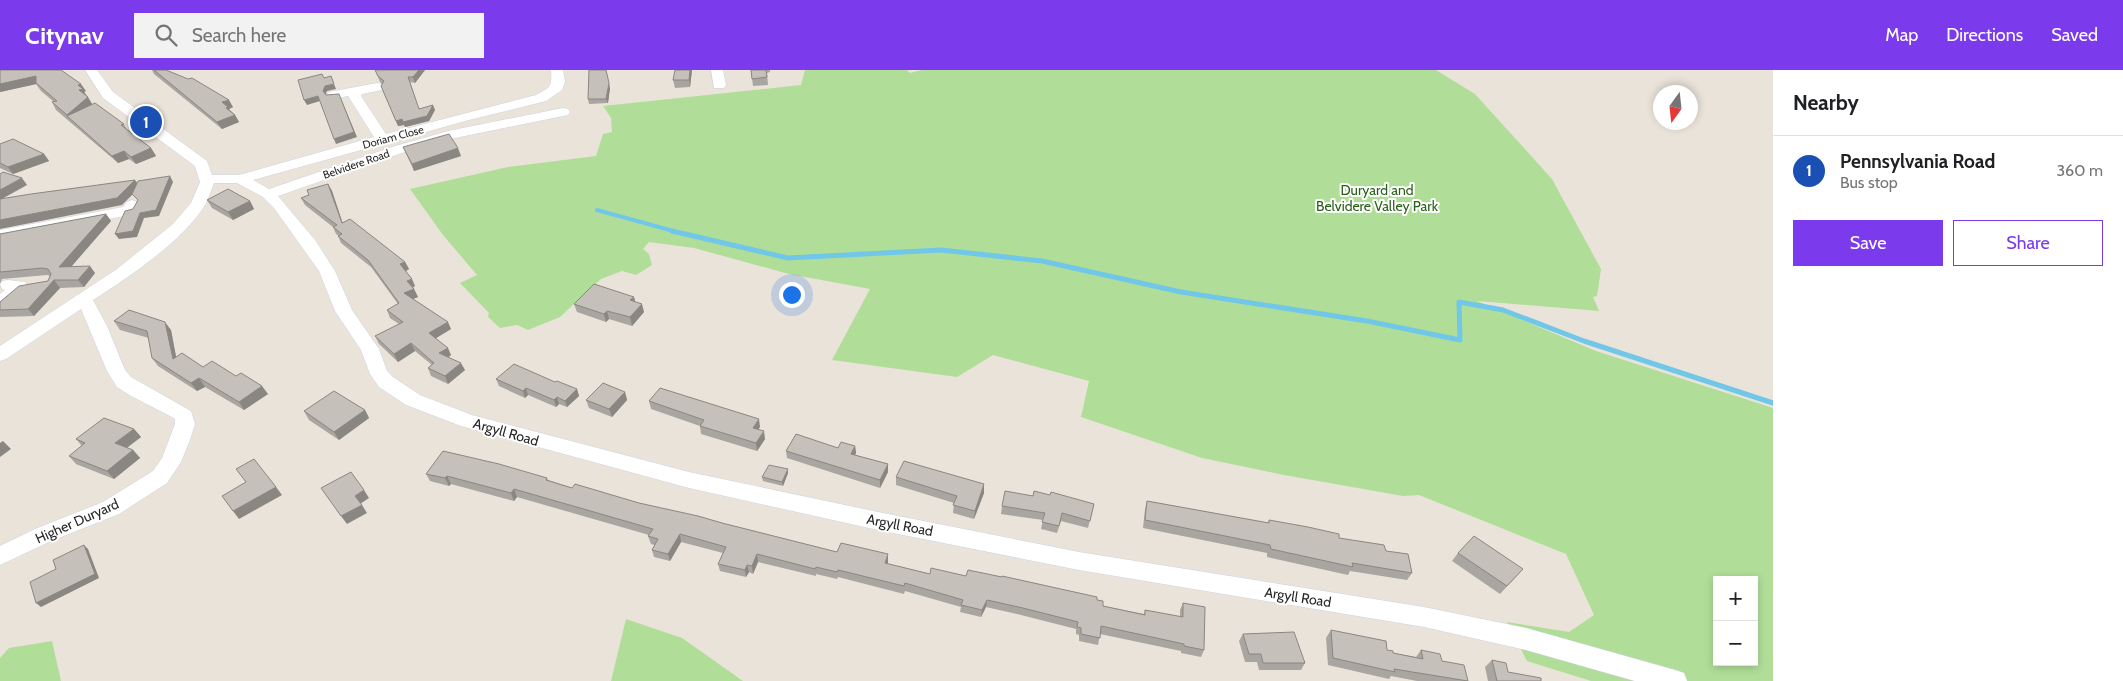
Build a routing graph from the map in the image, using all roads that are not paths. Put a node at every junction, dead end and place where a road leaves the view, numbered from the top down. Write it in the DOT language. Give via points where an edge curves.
graph roads {
  1 [pos="91,70"];
  2 [pos="557,70"];
  3 [pos="717,70"];
  4 [pos="719,84"];
  5 [pos="377,87"];
  6 [pos="356,91"];
  7 [pos="334,94"];
  8 [pos="563,112"];
  9 [pos="383,140"];
  10 [pos="208,179"];
  11 [pos="240,179"];
  12 [pos="268,194"];
  13 [pos="132,204"];
  14 [pos="0,235"];
  15 [pos="38,283"];
  16 [pos="84,299"];
  17 [pos="0,303"];
  18 [pos="0,355"];
  19 [pos="0,556"];
  20 [pos="1674,681"];
  1 -- 10 [label="street" via="108,95 202,164"];
  2 -- 9 [label="street, Doriam Close" via="558,82 549,95"];
  3 -- 4 [label="street"];
  5 -- 6 [label="street"];
  6 -- 7 [label="street"];
  6 -- 9 [label="street" via="354,96"];
  8 -- 12 [label="street, Belvidere Road" via="453,134"];
  9 -- 11 [label="street, Doriam Close"];
  10 -- 11 [label="street, Doriam Close"];
  10 -- 16 [label="street" via="187,220 140,261"];
  11 -- 12 [label="street, Argyll Road"];
  12 -- 20 [label="street, Argyll Road" via="310,244 327,271 344,311 370,349 379,374 386,382 413,400 468,421 689,480 878,521 1079,561 1424,618 1526,639"];
  13 -- 14 [label="street" via="128,211"];
  15 -- 17 [label="street" via="14,285"];
  16 -- 18 [label="street"];
  16 -- 19 [label="street, Higher Duryard" via="122,381 172,406 184,416 183,433 171,462 160,477 111,508"];
}
